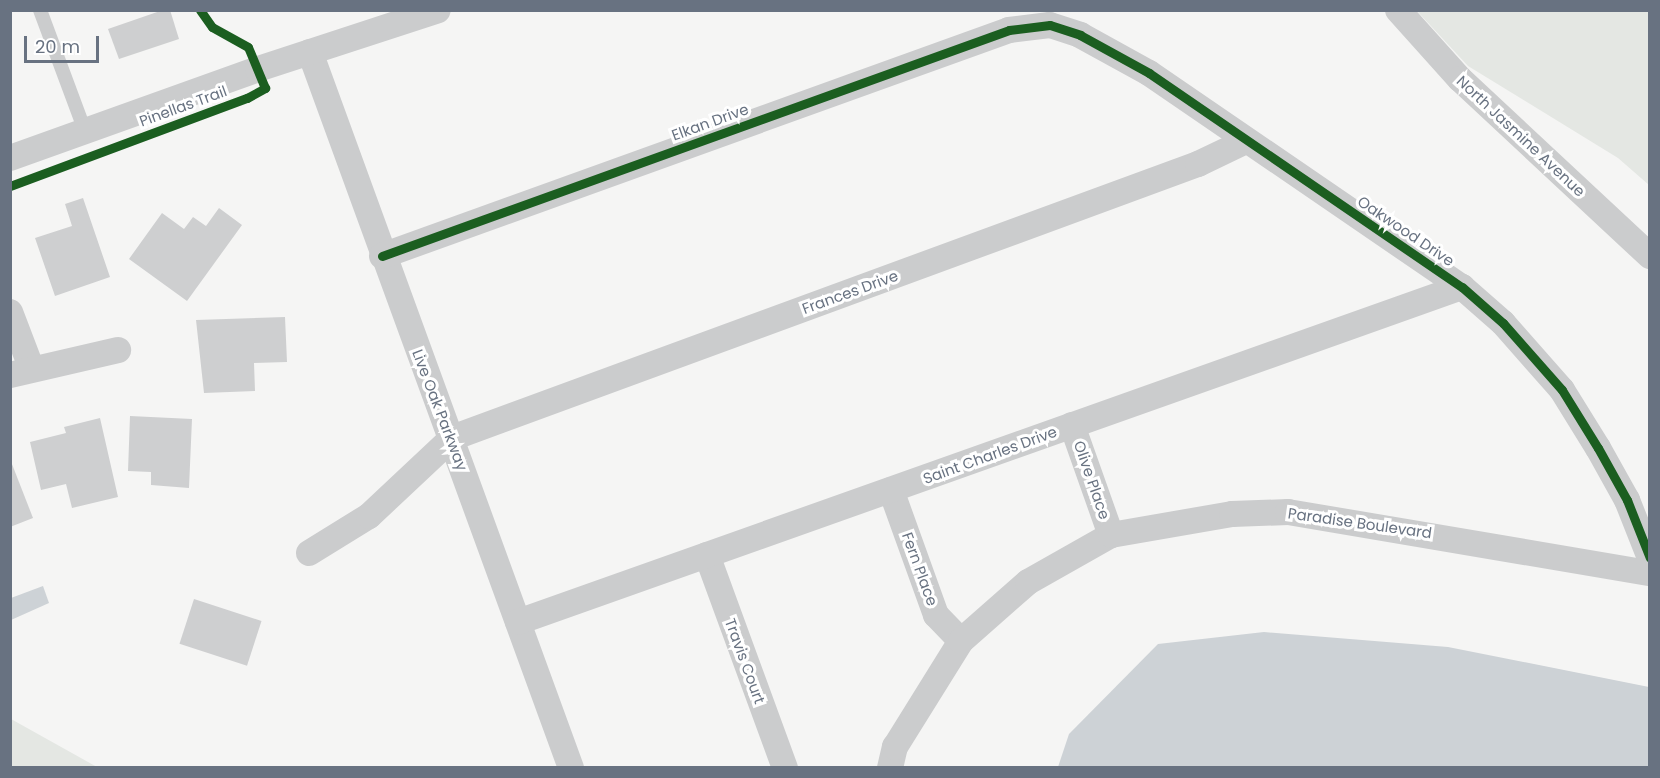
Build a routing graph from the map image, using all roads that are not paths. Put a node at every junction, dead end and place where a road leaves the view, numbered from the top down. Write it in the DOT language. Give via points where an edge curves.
graph roads {
  1 [pos="40,10"];
  2 [pos="438,10"];
  3 [pos="1398,10"];
  4 [pos="1050,25"];
  5 [pos="310,52"];
  6 [pos="85,131"];
  7 [pos="1246,141"];
  8 [pos="10,158"];
  9 [pos="381,256"];
  10 [pos="1650,256"];
  11 [pos="1462,286"];
  12 [pos="10,312"];
  13 [pos="118,350"];
  14 [pos="21,371"];
  15 [pos="1072,425"];
  16 [pos="452,438"];
  17 [pos="891,490"];
  18 [pos="1111,535"];
  19 [pos="309,553"];
  20 [pos="707,555"];
  21 [pos="1650,558"];
  22 [pos="1650,573"];
  23 [pos="518,622"];
  24 [pos="962,641"];
  25 [pos="571,768"];
  26 [pos="784,768"];
  27 [pos="890,768"];
  1 -- 6 [label="lane"];
  2 -- 5 [label="street"];
  3 -- 10 [label="street, North Jasmine Avenue" via="1460,79"];
  4 -- 7 [label="street, Oakwood Drive" via="1080,35 1149,73"];
  4 -- 9 [label="street, Elkan Drive" via="1009,30"];
  5 -- 6 [label="street"];
  5 -- 9 [label="street, Live Oak Parkway"];
  6 -- 8 [label="street"];
  7 -- 11 [label="street, Oakwood Drive"];
  7 -- 16 [label="street, Frances Drive" via="1198,164"];
  9 -- 16 [label="street, Live Oak Parkway"];
  11 -- 15 [label="street, Saint Charles Drive"];
  11 -- 21 [label="street, Oakwood Drive" via="1528,347 1562,390 1627,500"];
  12 -- 14 [label="street"];
  13 -- 14 [label="street"];
  15 -- 17 [label="street, Saint Charles Drive"];
  15 -- 18 [label="street, Olive Place"];
  16 -- 19 [label="street" via="369,516"];
  16 -- 23 [label="street, Live Oak Parkway"];
  17 -- 20 [label="street, Saint Charles Drive"];
  17 -- 24 [label="street, Fern Place" via="936,615"];
  18 -- 22 [label="street, Paradise Boulevard" via="1232,514 1288,512"];
  18 -- 24 [label="street, Paradise Boulevard" via="1028,582"];
  20 -- 23 [label="street, Saint Charles Drive"];
  20 -- 26 [label="street, Travis Court"];
  23 -- 25 [label="street, Live Oak Parkway"];
  24 -- 27 [label="street, Paradise Boulevard" via="895,747"];
}
